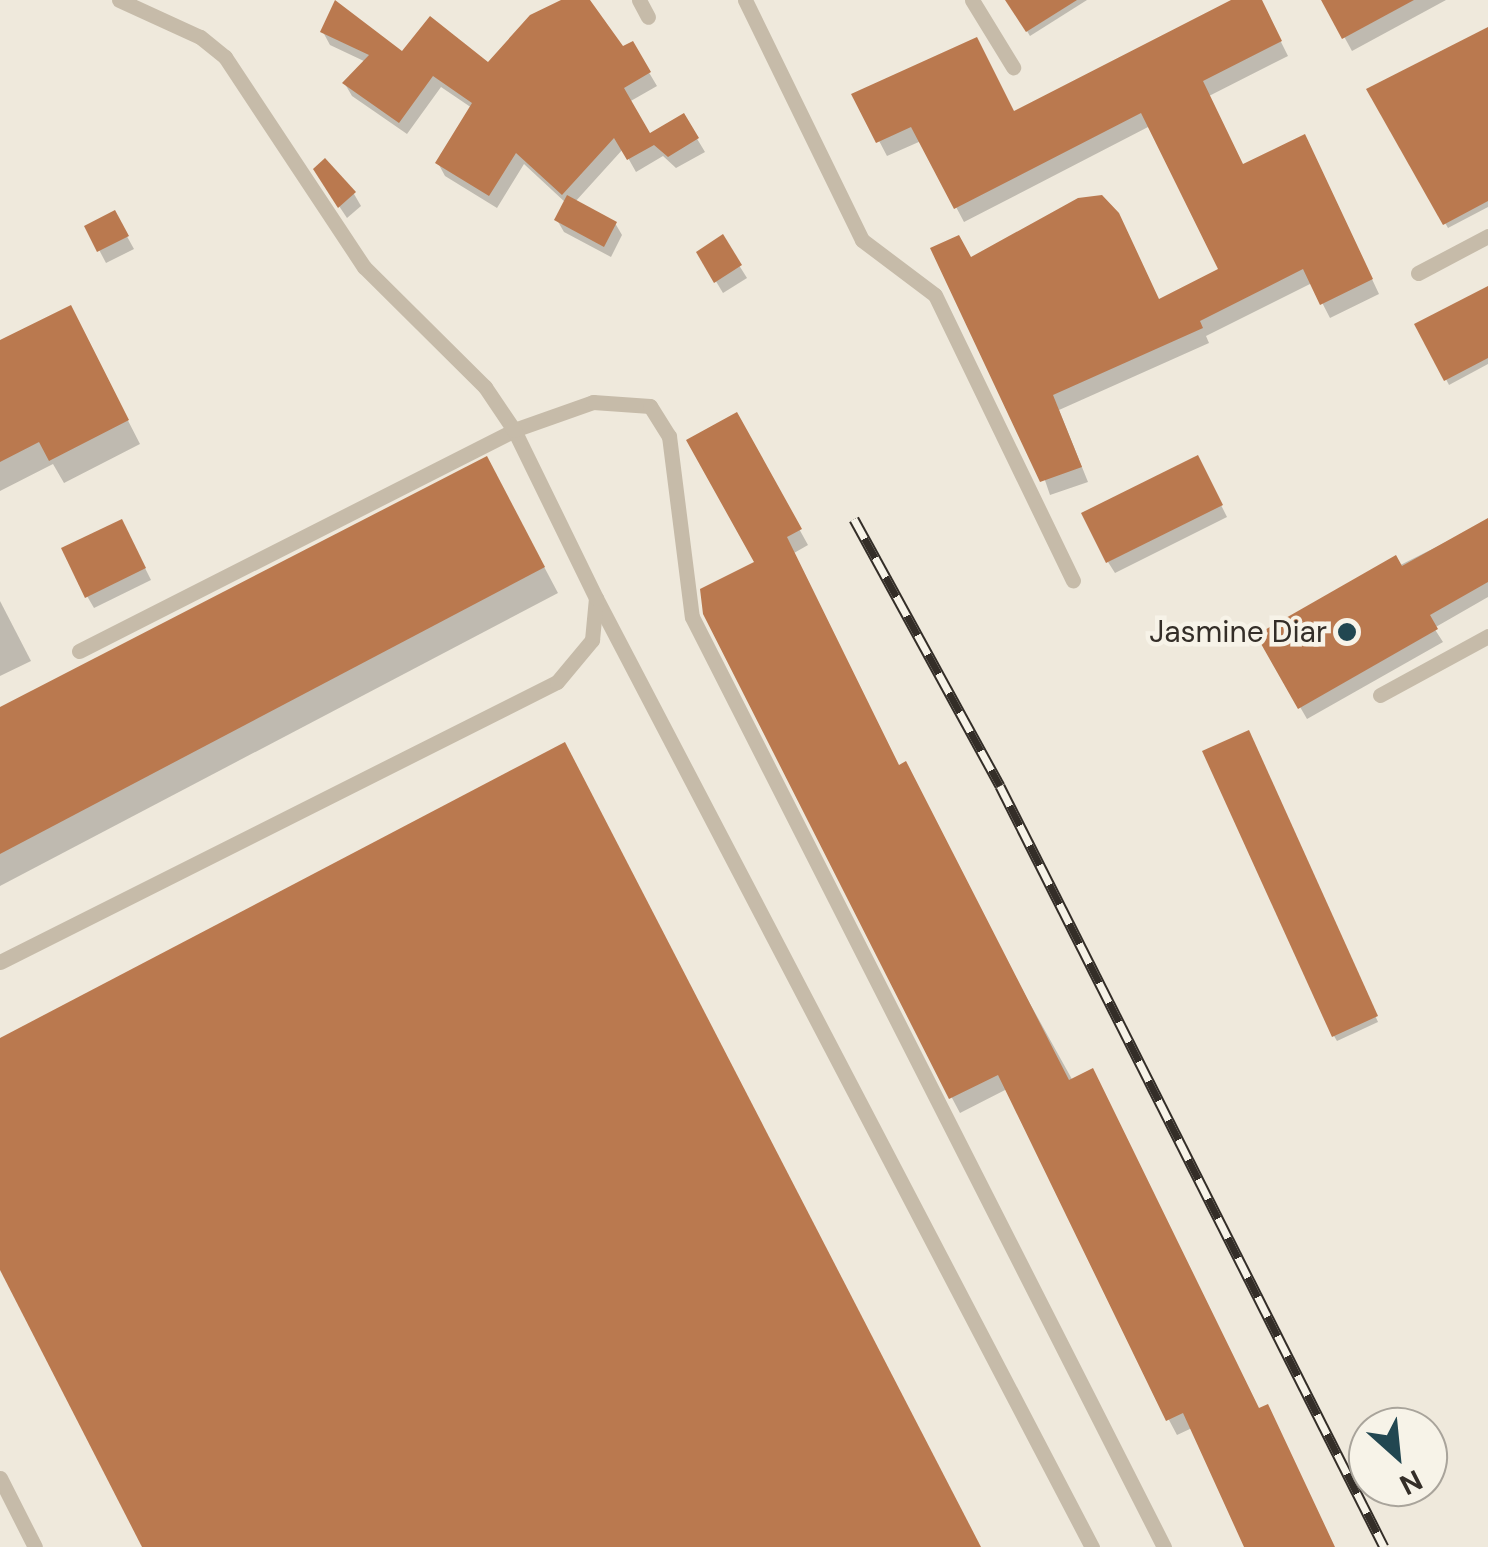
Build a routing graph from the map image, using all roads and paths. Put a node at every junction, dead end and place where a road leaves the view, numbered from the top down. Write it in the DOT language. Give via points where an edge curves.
graph roads {
  1 [pos="118,0"];
  2 [pos="638,0"];
  3 [pos="745,0"];
  4 [pos="972,0"];
  5 [pos="648,16"];
  6 [pos="1013,67"];
  7 [pos="1488,236"];
  8 [pos="1418,273"];
  9 [pos="514,430"];
  10 [pos="1073,580"];
  11 [pos="596,598"];
  12 [pos="1488,636"];
  13 [pos="79,651"];
  14 [pos="1380,695"];
  15 [pos="0,962"];
  16 [pos="0,1478"];
  17 [pos="35,1547"];
  18 [pos="1092,1547"];
  19 [pos="1164,1547"];
  1 -- 9 [label="lane" via="200,37 225,58 364,266 485,386"];
  2 -- 5 [label="lane"];
  3 -- 10 [label="lane" via="862,240 935,295"];
  4 -- 6 [label="lane"];
  7 -- 8 [label="lane"];
  9 -- 11 [label="lane"];
  9 -- 13 [label="lane"];
  9 -- 19 [label="lane" via="592,402 650,406 664,423 692,616"];
  11 -- 15 [label="lane" via="592,640 556,682"];
  11 -- 18 [label="lane"];
  12 -- 14 [label="lane"];
  16 -- 17 [label="lane"];
}
